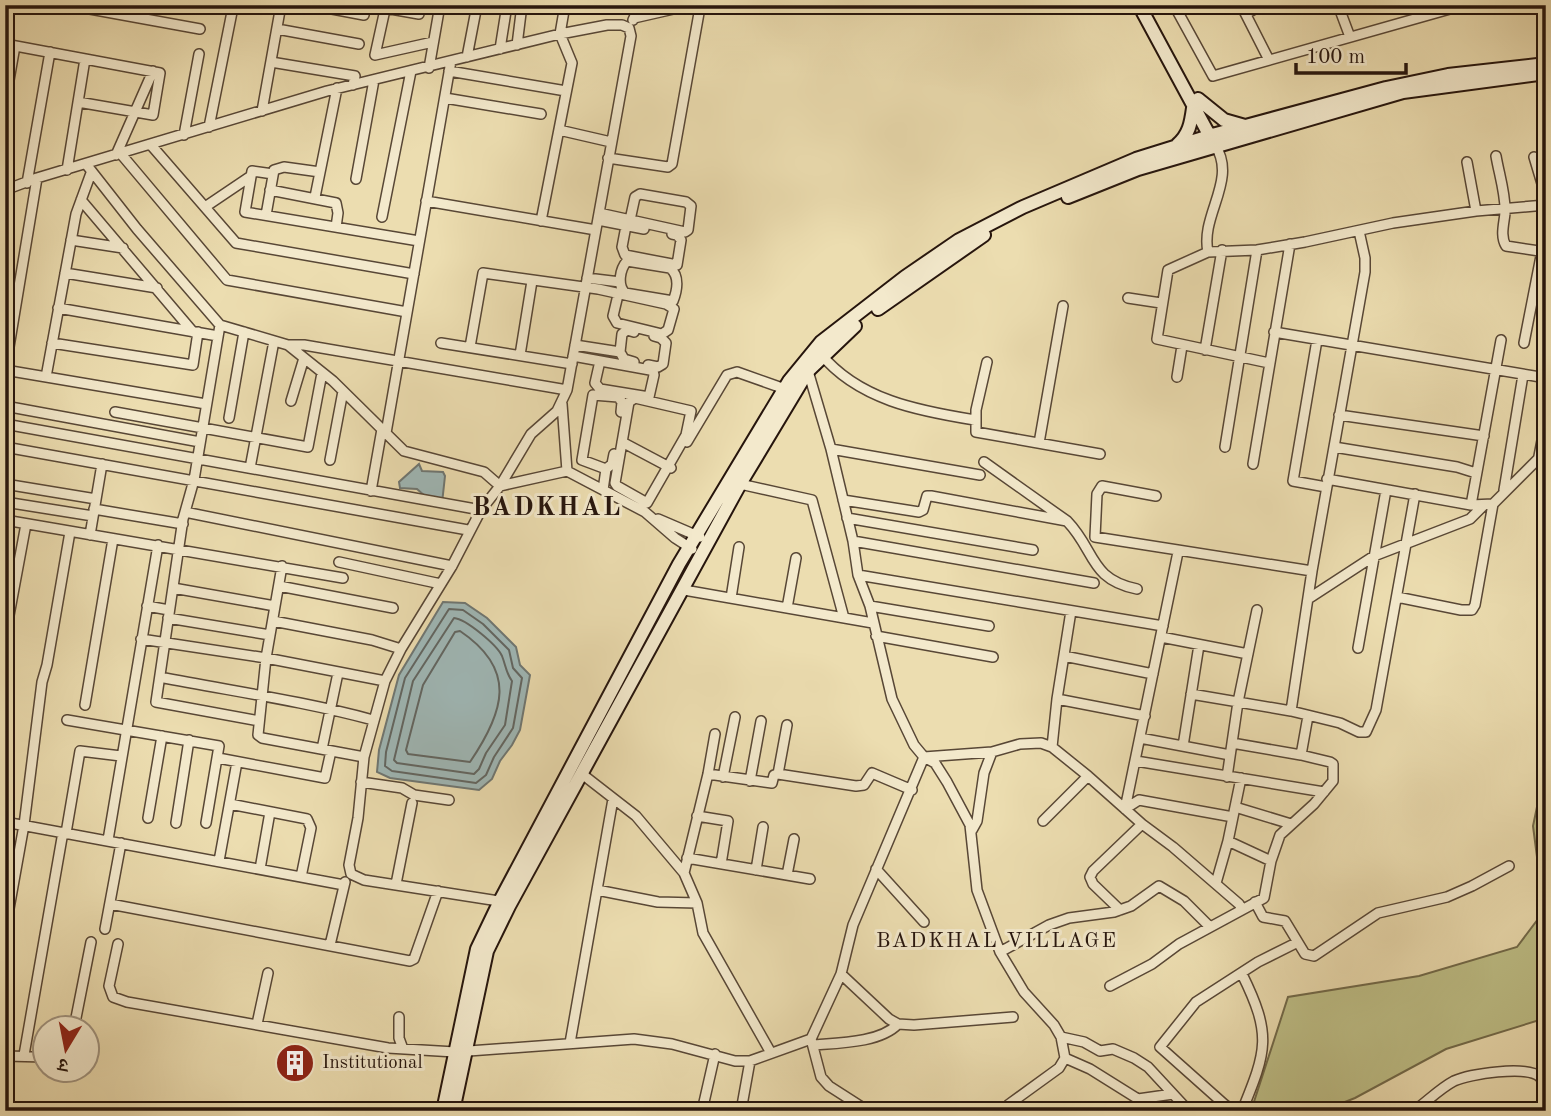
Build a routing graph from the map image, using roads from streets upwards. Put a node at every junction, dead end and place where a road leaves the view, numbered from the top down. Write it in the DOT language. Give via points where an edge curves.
graph roads {
  1 [pos="68,5"];
  2 [pos="232,5"];
  3 [pos="281,5"];
  4 [pos="311,5"];
  5 [pos="440,5"];
  6 [pos="477,5"];
  7 [pos="507,5"];
  8 [pos="522,5"];
  9 [pos="565,5"];
  10 [pos="640,5"];
  11 [pos="692,5"];
  12 [pos="1139,5"];
  13 [pos="1147,5"];
  14 [pos="1174,5"];
  15 [pos="1261,5"];
  16 [pos="1338,5"];
  17 [pos="1464,5"];
  18 [pos="385,7"];
  19 [pos="1243,10"];
  20 [pos="419,14"];
  21 [pos="364,15"];
  22 [pos="634,18"];
  23 [pos="629,28"];
  24 [pos="200,29"];
  25 [pos="277,29"];
  26 [pos="560,34"];
  27 [pos="1350,37"];
  28 [pos="433,42"];
  29 [pos="359,44"];
  30 [pos="10,45"];
  31 [pos="517,45"];
  32 [pos="500,49"];
  33 [pos="50,52"];
  34 [pos="199,54"];
  35 [pos="467,57"];
  36 [pos="85,59"];
  37 [pos="1269,60"];
  38 [pos="271,62"];
  39 [pos="1546,64"];
  40 [pos="450,66"];
  41 [pos="429,68"];
  42 [pos="153,71"];
  43 [pos="411,71"];
  44 [pos="1546,73"];
  45 [pos="374,79"];
  46 [pos="353,85"];
  47 [pos="337,88"];
  48 [pos="566,91"];
  49 [pos="444,98"];
  50 [pos="78,102"];
  51 [pos="5,103"];
  52 [pos="1195,103"];
  53 [pos="262,111"];
  54 [pos="135,112"];
  55 [pos="541,114"];
  56 [pos="1245,126"];
  57 [pos="209,127"];
  58 [pos="559,130"];
  59 [pos="184,135"];
  60 [pos="1215,140"];
  61 [pos="611,142"];
  62 [pos="151,145"];
  63 [pos="1174,147"];
  64 [pos="118,155"];
  65 [pos="1496,156"];
  66 [pos="1534,157"];
  67 [pos="608,158"];
  68 [pos="1467,162"];
  69 [pos="89,169"];
  70 [pos="67,170"];
  71 [pos="320,172"];
  72 [pos="272,174"];
  73 [pos="251,176"];
  74 [pos="356,179"];
  75 [pos="32,180"];
  76 [pos="5,190"];
  77 [pos="270,190"];
  78 [pos="315,197"];
  79 [pos="1546,197"];
  80 [pos="81,200"];
  81 [pos="426,201"];
  82 [pos="1546,205"];
  83 [pos="205,207"];
  84 [pos="1505,209"];
  85 [pos="1476,211"];
  86 [pos="266,215"];
  87 [pos="382,217"];
  88 [pos="541,221"];
  89 [pos="597,221"];
  90 [pos="628,223"];
  91 [pos="336,228"];
  92 [pos="1359,231"];
  93 [pos="71,240"];
  94 [pos="419,241"];
  95 [pos="1290,244"];
  96 [pos="123,248"];
  97 [pos="1222,250"];
  98 [pos="1257,250"];
  99 [pos="1208,252"];
  100 [pos="1544,252"];
  101 [pos="65,273"];
  102 [pos="414,274"];
  103 [pos="587,278"];
  104 [pos="532,281"];
  105 [pos="620,282"];
  106 [pos="157,288"];
  107 [pos="585,289"];
  108 [pos="618,295"];
  109 [pos="1128,298"];
  110 [pos="1161,303"];
  111 [pos="1063,306"];
  112 [pos="58,308"];
  113 [pos="407,312"];
  114 [pos="220,325"];
  115 [pos="196,332"];
  116 [pos="244,332"];
  117 [pos="1274,332"];
  118 [pos="218,336"];
  119 [pos="1317,340"];
  120 [pos="1501,340"];
  121 [pos="274,341"];
  122 [pos="441,342"];
  123 [pos="52,343"];
  124 [pos="1524,343"];
  125 [pos="288,345"];
  126 [pos="575,345"];
  127 [pos="1181,346"];
  128 [pos="470,347"];
  129 [pos="1351,347"];
  130 [pos="1205,350"];
  131 [pos="620,352"];
  132 [pos="819,352"];
  133 [pos="520,355"];
  134 [pos="304,358"];
  135 [pos="1240,358"];
  136 [pos="573,360"];
  137 [pos="398,361"];
  138 [pos="600,361"];
  139 [pos="987,362"];
  140 [pos="1269,363"];
  141 [pos="5,370"];
  142 [pos="808,371"];
  143 [pos="1496,371"];
  144 [pos="323,373"];
  145 [pos="1523,375"];
  146 [pos="46,377"];
  147 [pos="1177,377"];
  148 [pos="1546,379"];
  149 [pos="785,389"];
  150 [pos="567,390"];
  151 [pos="343,391"];
  152 [pos="291,401"];
  153 [pos="562,402"];
  154 [pos="206,404"];
  155 [pos="5,407"];
  156 [pos="116,412"];
  157 [pos="1339,415"];
  158 [pos="229,418"];
  159 [pos="975,420"];
  160 [pos="1546,421"];
  161 [pos="5,424"];
  162 [pos="201,428"];
  163 [pos="384,431"];
  164 [pos="1484,436"];
  165 [pos="256,438"];
  166 [pos="200,442"];
  167 [pos="622,442"];
  168 [pos="1040,443"];
  169 [pos="5,447"];
  170 [pos="1225,447"];
  171 [pos="1334,447"];
  172 [pos="831,449"];
  173 [pos="1100,454"];
  174 [pos="1542,454"];
  175 [pos="197,458"];
  176 [pos="330,460"];
  177 [pos="984,462"];
  178 [pos="102,464"];
  179 [pos="1253,464"];
  180 [pos="250,468"];
  181 [pos="670,468"];
  182 [pos="606,469"];
  183 [pos="567,471"];
  184 [pos="1476,473"];
  185 [pos="980,475"];
  186 [pos="194,480"];
  187 [pos="1327,483"];
  188 [pos="5,484"];
  189 [pos="740,484"];
  190 [pos="500,486"];
  191 [pos="603,490"];
  192 [pos="1386,490"];
  193 [pos="371,491"];
  194 [pos="1504,492"];
  195 [pos="1415,494"];
  196 [pos="1156,496"];
  197 [pos="843,499"];
  198 [pos="5,502"];
  199 [pos="1471,505"];
  200 [pos="1488,505"];
  201 [pos="95,508"];
  202 [pos="481,510"];
  203 [pos="185,512"];
  204 [pos="649,515"];
  205 [pos="848,518"];
  206 [pos="5,520"];
  207 [pos="1067,522"];
  208 [pos="26,524"];
  209 [pos="183,524"];
  210 [pos="468,530"];
  211 [pos="70,532"];
  212 [pos="90,535"];
  213 [pos="113,539"];
  214 [pos="702,539"];
  215 [pos="853,541"];
  216 [pos="1406,543"];
  217 [pos="158,545"];
  218 [pos="739,547"];
  219 [pos="690,548"];
  220 [pos="180,550"];
  221 [pos="1033,550"];
  222 [pos="1178,552"];
  223 [pos="701,555"];
  224 [pos="1374,556"];
  225 [pos="796,558"];
  226 [pos="339,562"];
  227 [pos="282,566"];
  228 [pos="452,566"];
  229 [pos="1312,571"];
  230 [pos="858,575"];
  231 [pos="343,578"];
  232 [pos="1094,583"];
  233 [pos="441,584"];
  234 [pos="279,586"];
  235 [pos="173,588"];
  236 [pos="1137,589"];
  237 [pos="684,590"];
  238 [pos="1397,597"];
  239 [pos="731,598"];
  240 [pos="1307,599"];
  241 [pos="147,606"];
  242 [pos="275,606"];
  243 [pos="870,606"];
  244 [pos="393,608"];
  245 [pos="787,608"];
  246 [pos="1257,610"];
  247 [pos="1071,611"];
  248 [pos="169,614"];
  249 [pos="844,618"];
  250 [pos="272,621"];
  251 [pos="873,623"];
  252 [pos="989,626"];
  253 [pos="1163,626"];
  254 [pos="270,635"];
  255 [pos="876,636"];
  256 [pos="5,637"];
  257 [pos="1161,637"];
  258 [pos="141,639"];
  259 [pos="164,643"];
  260 [pos="1199,645"];
  261 [pos="1358,648"];
  262 [pos="401,649"];
  263 [pos="1248,654"];
  264 [pos="1064,656"];
  265 [pos="993,657"];
  266 [pos="266,658"];
  267 [pos="338,673"];
  268 [pos="1153,674"];
  269 [pos="160,677"];
  270 [pos="385,681"];
  271 [pos="1191,694"];
  272 [pos="262,698"];
  273 [pos="1057,699"];
  274 [pos="1238,702"];
  275 [pos="85,705"];
  276 [pos="331,708"];
  277 [pos="1291,711"];
  278 [pos="1145,716"];
  279 [pos="1308,716"];
  280 [pos="735,717"];
  281 [pos="66,720"];
  282 [pos="373,720"];
  283 [pos="258,721"];
  284 [pos="761,721"];
  285 [pos="787,725"];
  286 [pos="126,730"];
  287 [pos="715,734"];
  288 [pos="162,736"];
  289 [pos="1140,737"];
  290 [pos="189,740"];
  291 [pos="1232,743"];
  292 [pos="1183,746"];
  293 [pos="1052,747"];
  294 [pos="327,750"];
  295 [pos="992,752"];
  296 [pos="1230,755"];
  297 [pos="1301,755"];
  298 [pos="121,757"];
  299 [pos="364,757"];
  300 [pos="924,757"];
  301 [pos="218,758"];
  302 [pos="1136,761"];
  303 [pos="237,762"];
  304 [pos="582,774"];
  305 [pos="708,774"];
  306 [pos="778,774"];
  307 [pos="1088,776"];
  308 [pos="723,777"];
  309 [pos="1227,777"];
  310 [pos="1241,778"];
  311 [pos="750,781"];
  312 [pos="361,782"];
  313 [pos="912,790"];
  314 [pos="1324,792"];
  315 [pos="613,799"];
  316 [pos="449,800"];
  317 [pos="412,803"];
  318 [pos="230,804"];
  319 [pos="1125,809"];
  320 [pos="270,812"];
  321 [pos="1234,812"];
  322 [pos="697,816"];
  323 [pos="148,818"];
  324 [pos="1043,821"];
  325 [pos="5,822"];
  326 [pos="176,823"];
  327 [pos="206,823"];
  328 [pos="1142,824"];
  329 [pos="1291,824"];
  330 [pos="24,825"];
  331 [pos="763,827"];
  332 [pos="972,830"];
  333 [pos="64,832"];
  334 [pos="108,839"];
  335 [pos="794,839"];
  336 [pos="1228,841"];
  337 [pos="121,843"];
  338 [pos="687,858"];
  339 [pos="219,861"];
  340 [pos="1271,861"];
  341 [pos="721,864"];
  342 [pos="1509,866"];
  343 [pos="260,869"];
  344 [pos="876,869"];
  345 [pos="756,870"];
  346 [pos="684,873"];
  347 [pos="351,874"];
  348 [pos="787,875"];
  349 [pos="301,877"];
  350 [pos="810,879"];
  351 [pos="1216,883"];
  352 [pos="396,884"];
  353 [pos="344,885"];
  354 [pos="597,890"];
  355 [pos="438,891"];
  356 [pos="505,902"];
  357 [pos="1255,902"];
  358 [pos="697,903"];
  359 [pos="110,904"];
  360 [pos="1242,909"];
  361 [pos="1120,910"];
  362 [pos="923,922"];
  363 [pos="1210,927"];
  364 [pos="105,929"];
  365 [pos="5,931"];
  366 [pos="91,942"];
  367 [pos="1296,943"];
  368 [pos="118,944"];
  369 [pos="330,945"];
  370 [pos="1000,952"];
  371 [pos="268,973"];
  372 [pos="841,974"];
  373 [pos="1242,974"];
  374 [pos="1110,986"];
  375 [pos="77,1014"];
  376 [pos="399,1017"];
  377 [pos="1013,1017"];
  378 [pos="257,1024"];
  379 [pos="898,1024"];
  380 [pos="1061,1037"];
  381 [pos="812,1042"];
  382 [pos="570,1043"];
  383 [pos="403,1049"];
  384 [pos="460,1051"];
  385 [pos="771,1053"];
  386 [pos="715,1054"];
  387 [pos="24,1055"];
  388 [pos="5,1056"];
  389 [pos="32,1056"];
  390 [pos="1065,1058"];
  391 [pos="750,1061"];
  392 [pos="1546,1087"];
  393 [pos="1173,1094"];
  394 [pos="1224,1104"];
  395 [pos="443,1111"];
  396 [pos="453,1111"];
  397 [pos="702,1111"];
  398 [pos="741,1111"];
  399 [pos="868,1111"];
  400 [pos="1007,1111"];
  401 [pos="1194,1111"];
  402 [pos="1233,1111"];
  403 [pos="1242,1111"];
  404 [pos="1414,1111"];
  1 -- 24 [label="street"];
  2 -- 57 [label="street"];
  3 -- 25 [label="street"];
  4 -- 21 [label="street"];
  5 -- 28 [label="street"];
  6 -- 35 [label="street"];
  7 -- 32 [label="street"];
  8 -- 31 [label="street"];
  9 -- 26 [label="street"];
  10 -- 22 [label="street"];
  11 -- 22 [label="street"];
  11 -- 67 [label="street" via="699,13 672,164"];
  12 -- 52 [label="street"];
  13 -- 52 [label="street"];
  14 -- 37 [label="street" via="1213,76"];
  15 -- 19 [label="street"];
  16 -- 27 [label="street"];
  17 -- 27 [label="street"];
  18 -- 20 [label="street"];
  18 -- 28 [label="street" via="375,55"];
  19 -- 37 [label="street"];
  22 -- 23 [label="street"];
  23 -- 26 [label="street" via="607,25"];
  23 -- 61 [label="street"];
  25 -- 29 [label="street"];
  25 -- 38 [label="street"];
  26 -- 31 [label="street"];
  26 -- 48 [label="street" via="572,63"];
  27 -- 37 [label="street"];
  28 -- 41 [label="street"];
  30 -- 33 [label="street"];
  30 -- 51 [label="street"];
  31 -- 32 [label="street"];
  32 -- 35 [label="street"];
  33 -- 36 [label="street"];
  33 -- 75 [label="street"];
  34 -- 59 [label="street"];
  35 -- 40 [label="street"];
  36 -- 42 [label="street"];
  36 -- 50 [label="street"];
  38 -- 46 [label="street" via="355,76"];
  38 -- 53 [label="street"];
  39 -- 56 [label="street" via="1427,79"];
  40 -- 41 [label="street"];
  40 -- 48 [label="street"];
  40 -- 49 [label="street"];
  41 -- 43 [label="street"];
  42 -- 54 [label="street"];
  42 -- 54 [label="street" via="160,73 153,115"];
  43 -- 45 [label="street"];
  43 -- 87 [label="street"];
  44 -- 60 [label="street" via="1403,92"];
  45 -- 46 [label="street"];
  45 -- 74 [label="street"];
  46 -- 47 [label="street"];
  47 -- 53 [label="street"];
  47 -- 71 [label="street"];
  48 -- 58 [label="street"];
  49 -- 55 [label="street"];
  49 -- 81 [label="street"];
  50 -- 54 [label="street"];
  50 -- 70 [label="street"];
  52 -- 56 [label="street"];
  52 -- 60 [label="street"];
  52 -- 63 [label="street" via="1186,136"];
  53 -- 57 [label="street"];
  54 -- 64 [label="street"];
  56 -- 60 [label="street"];
  57 -- 59 [label="street"];
  58 -- 61 [label="street"];
  58 -- 88 [label="street"];
  59 -- 62 [label="street"];
  60 -- 63 [label="street"];
  60 -- 99 [label="street" via="1223,170 1206,234"];
  60 -- 132 [label="street" via="1038,209 977,239"];
  61 -- 67 [label="street"];
  62 -- 64 [label="street"];
  62 -- 83 [label="street"];
  63 -- 132 [label="street" via="1023,207 959,240 905,277"];
  64 -- 69 [label="street"];
  64 -- 113 [label="street" via="227,280"];
  65 -- 84 [label="street"];
  66 -- 79 [label="street"];
  67 -- 89 [label="street"];
  68 -- 85 [label="street"];
  69 -- 70 [label="street"];
  69 -- 80 [label="street"];
  69 -- 114 [label="street"];
  70 -- 75 [label="street"];
  71 -- 72 [label="street" via="284,167"];
  71 -- 78 [label="street"];
  72 -- 73 [label="street" via="252,171"];
  72 -- 77 [label="street"];
  73 -- 83 [label="street"];
  73 -- 86 [label="street" via="245,212"];
  75 -- 76 [label="street"];
  75 -- 141 [label="street"];
  77 -- 78 [label="street"];
  77 -- 86 [label="street"];
  78 -- 91 [label="street" via="338,206"];
  80 -- 93 [label="street"];
  80 -- 96 [label="street"];
  81 -- 88 [label="street"];
  81 -- 94 [label="street"];
  82 -- 84 [label="street"];
  83 -- 102 [label="street" via="236,243"];
  84 -- 85 [label="street"];
  84 -- 100 [label="street" via="1502,238 1506,246"];
  85 -- 92 [label="street"];
  86 -- 91 [label="street"];
  88 -- 89 [label="street"];
  89 -- 90 [label="street"];
  89 -- 103 [label="street"];
  90 -- 90 [label="street" via="677,235 681,240 679,263 625,255 622,247"];
  90 -- 90 [label="street" via="687,232 691,206 640,194"];
  91 -- 94 [label="street"];
  92 -- 95 [label="street"];
  92 -- 129 [label="street" via="1365,258"];
  93 -- 96 [label="street"];
  93 -- 101 [label="street"];
  94 -- 102 [label="street"];
  95 -- 98 [label="street"];
  95 -- 117 [label="street"];
  96 -- 106 [label="street"];
  97 -- 98 [label="street"];
  97 -- 99 [label="street"];
  97 -- 130 [label="street"];
  98 -- 135 [label="street"];
  99 -- 110 [label="street" via="1167,270"];
  100 -- 124 [label="street"];
  101 -- 106 [label="street"];
  101 -- 112 [label="street"];
  102 -- 113 [label="street"];
  103 -- 105 [label="street"];
  103 -- 107 [label="street"];
  104 -- 107 [label="street"];
  104 -- 128 [label="street" via="483,273"];
  104 -- 133 [label="street"];
  105 -- 105 [label="street" via="627,261 670,268 677,277 674,299 669,302 625,293"];
  106 -- 115 [label="street"];
  107 -- 108 [label="street"];
  107 -- 126 [label="street"];
  108 -- 108 [label="street" via="672,306 668,330 662,334 617,323 613,316"];
  109 -- 110 [label="street"];
  110 -- 127 [label="street" via="1157,339"];
  111 -- 168 [label="street"];
  112 -- 115 [label="street"];
  112 -- 123 [label="street"];
  113 -- 137 [label="street"];
  114 -- 116 [label="street"];
  114 -- 118 [label="street"];
  115 -- 118 [label="street"];
  115 -- 123 [label="street" via="193,365"];
  116 -- 121 [label="street"];
  116 -- 158 [label="street"];
  117 -- 119 [label="street"];
  117 -- 140 [label="street"];
  118 -- 154 [label="street"];
  119 -- 129 [label="street"];
  119 -- 187 [label="street" via="1293,481"];
  120 -- 143 [label="street"];
  121 -- 125 [label="street"];
  121 -- 165 [label="street"];
  122 -- 128 [label="street"];
  123 -- 146 [label="street"];
  125 -- 134 [label="street"];
  125 -- 137 [label="street"];
  126 -- 131 [label="street"];
  126 -- 136 [label="street"];
  127 -- 130 [label="street"];
  127 -- 147 [label="street"];
  128 -- 133 [label="street"];
  129 -- 143 [label="street"];
  129 -- 157 [label="street"];
  130 -- 135 [label="street"];
  131 -- 131 [label="street" via="624,359 661,367 666,343 627,330 622,334"];
  132 -- 142 [label="street"];
  132 -- 149 [label="street" via="803,362"];
  132 -- 159 [label="street" via="852,381 883,399"];
  133 -- 136 [label="street"];
  134 -- 144 [label="street"];
  134 -- 152 [label="street"];
  135 -- 140 [label="street"];
  135 -- 170 [label="street"];
  136 -- 138 [label="street"];
  136 -- 150 [label="street"];
  137 -- 150 [label="street"];
  137 -- 163 [label="street"];
  138 -- 138 [label="street" via="653,371 649,397 600,389 595,383"];
  139 -- 159 [label="street"];
  140 -- 179 [label="street"];
  141 -- 146 [label="street"];
  142 -- 172 [label="street"];
  142 -- 189 [label="street"];
  143 -- 145 [label="street"];
  143 -- 164 [label="street"];
  144 -- 151 [label="street"];
  144 -- 165 [label="street" via="308,447"];
  145 -- 148 [label="street"];
  145 -- 194 [label="street"];
  146 -- 154 [label="street"];
  149 -- 181 [label="street" via="737,372 727,375"];
  149 -- 214 [label="street"];
  150 -- 153 [label="street"];
  151 -- 163 [label="street"];
  151 -- 176 [label="street"];
  153 -- 183 [label="street"];
  153 -- 190 [label="street" via="531,434"];
  154 -- 162 [label="street"];
  155 -- 166 [label="street"];
  156 -- 162 [label="street"];
  157 -- 164 [label="street"];
  157 -- 171 [label="street"];
  159 -- 168 [label="street" via="980,434"];
  160 -- 174 [label="street"];
  161 -- 175 [label="street"];
  162 -- 165 [label="street"];
  162 -- 166 [label="street"];
  163 -- 190 [label="street" via="404,451 484,472"];
  163 -- 193 [label="street"];
  164 -- 184 [label="street"];
  165 -- 180 [label="street"];
  166 -- 175 [label="street"];
  167 -- 181 [label="street"];
  167 -- 181 [label="street" via="615,483 644,502"];
  167 -- 181 [label="street" via="631,399 689,410 686,435"];
  168 -- 173 [label="street"];
  169 -- 178 [label="street"];
  171 -- 184 [label="street"];
  171 -- 187 [label="street"];
  172 -- 185 [label="street"];
  172 -- 197 [label="street"];
  174 -- 194 [label="street"];
  175 -- 180 [label="street"];
  175 -- 186 [label="street"];
  177 -- 207 [label="street"];
  178 -- 186 [label="street"];
  178 -- 201 [label="street"];
  180 -- 193 [label="street"];
  181 -- 204 [label="street"];
  182 -- 182 [label="street" via="612,464 623,405 618,397 595,393 582,460"];
  182 -- 191 [label="street"];
  183 -- 190 [label="street"];
  183 -- 191 [label="street"];
  184 -- 199 [label="street"];
  186 -- 203 [label="street"];
  186 -- 210 [label="street"];
  187 -- 192 [label="street"];
  187 -- 229 [label="street"];
  188 -- 201 [label="street"];
  189 -- 214 [label="street"];
  189 -- 249 [label="street" via="812,500"];
  190 -- 202 [label="street"];
  191 -- 204 [label="street"];
  192 -- 195 [label="street"];
  192 -- 224 [label="street"];
  193 -- 202 [label="street"];
  194 -- 200 [label="street"];
  195 -- 199 [label="street"];
  195 -- 216 [label="street"];
  196 -- 222 [label="street" via="1102,486 1097,494 1095,537"];
  197 -- 205 [label="street"];
  197 -- 207 [label="street" via="919,512 931,496"];
  198 -- 201 [label="street"];
  199 -- 200 [label="street"];
  200 -- 216 [label="street" via="1470,519"];
  200 -- 238 [label="street" via="1472,610"];
  201 -- 209 [label="street"];
  201 -- 212 [label="street"];
  202 -- 210 [label="street"];
  203 -- 209 [label="street"];
  203 -- 228 [label="street"];
  204 -- 214 [label="street"];
  204 -- 219 [label="street"];
  205 -- 215 [label="street"];
  205 -- 221 [label="street"];
  206 -- 208 [label="street"];
  207 -- 236 [label="street" via="1102,573 1121,586"];
  208 -- 211 [label="street"];
  208 -- 256 [label="street"];
  209 -- 220 [label="street"];
  210 -- 228 [label="street"];
  211 -- 212 [label="street"];
  211 -- 330 [label="street" via="42,682"];
  212 -- 213 [label="street"];
  213 -- 217 [label="street"];
  213 -- 275 [label="street"];
  214 -- 219 [label="street"];
  214 -- 223 [label="street"];
  215 -- 230 [label="street"];
  215 -- 232 [label="street"];
  216 -- 224 [label="street"];
  216 -- 238 [label="street"];
  217 -- 220 [label="street"];
  217 -- 241 [label="street"];
  218 -- 239 [label="street"];
  219 -- 223 [label="street"];
  219 -- 356 [label="street" via="569,768"];
  220 -- 227 [label="street"];
  220 -- 235 [label="street"];
  222 -- 229 [label="street"];
  222 -- 253 [label="street"];
  223 -- 237 [label="street"];
  224 -- 240 [label="street"];
  224 -- 261 [label="street"];
  225 -- 245 [label="street"];
  226 -- 233 [label="street"];
  227 -- 231 [label="street"];
  227 -- 234 [label="street"];
  228 -- 233 [label="street"];
  229 -- 240 [label="street"];
  230 -- 243 [label="street"];
  230 -- 247 [label="street"];
  233 -- 262 [label="street"];
  234 -- 242 [label="street"];
  234 -- 244 [label="street"];
  235 -- 242 [label="street"];
  235 -- 248 [label="street"];
  237 -- 239 [label="street"];
  237 -- 304 [label="street"];
  238 -- 279 [label="street" via="1376,710 1366,732"];
  239 -- 245 [label="street"];
  240 -- 277 [label="street"];
  241 -- 248 [label="street"];
  241 -- 258 [label="street"];
  242 -- 250 [label="street"];
  243 -- 251 [label="street"];
  243 -- 252 [label="street"];
  245 -- 249 [label="street"];
  246 -- 263 [label="street"];
  247 -- 253 [label="street"];
  247 -- 264 [label="street"];
  248 -- 254 [label="street"];
  248 -- 259 [label="street"];
  249 -- 251 [label="street"];
  250 -- 254 [label="street"];
  250 -- 262 [label="street"];
  251 -- 255 [label="street"];
  253 -- 257 [label="street"];
  254 -- 266 [label="street"];
  255 -- 265 [label="street"];
  255 -- 300 [label="street" via="892,699"];
  257 -- 260 [label="street"];
  257 -- 268 [label="street"];
  258 -- 259 [label="street"];
  258 -- 286 [label="street"];
  259 -- 266 [label="street"];
  259 -- 269 [label="street"];
  260 -- 263 [label="street"];
  260 -- 271 [label="street"];
  262 -- 270 [label="street"];
  263 -- 274 [label="street"];
  264 -- 268 [label="street"];
  264 -- 273 [label="street"];
  266 -- 267 [label="street"];
  266 -- 272 [label="street"];
  267 -- 270 [label="street"];
  267 -- 276 [label="street"];
  268 -- 278 [label="street"];
  269 -- 272 [label="street"];
  269 -- 283 [label="street" via="156,702"];
  270 -- 282 [label="street"];
  271 -- 274 [label="street"];
  271 -- 292 [label="street"];
  272 -- 276 [label="street"];
  272 -- 283 [label="street"];
  273 -- 278 [label="street"];
  273 -- 293 [label="street"];
  274 -- 277 [label="street"];
  274 -- 291 [label="street"];
  276 -- 282 [label="street"];
  276 -- 294 [label="street"];
  277 -- 279 [label="street"];
  278 -- 289 [label="street"];
  279 -- 297 [label="street"];
  280 -- 308 [label="street"];
  281 -- 286 [label="street"];
  282 -- 299 [label="street"];
  283 -- 294 [label="street" via="262,738"];
  284 -- 311 [label="street"];
  285 -- 306 [label="street"];
  286 -- 288 [label="street"];
  286 -- 298 [label="street"];
  287 -- 305 [label="street"];
  288 -- 290 [label="street"];
  288 -- 323 [label="street"];
  289 -- 292 [label="street"];
  289 -- 302 [label="street"];
  290 -- 301 [label="street" via="219,746"];
  290 -- 326 [label="street"];
  291 -- 296 [label="street"];
  291 -- 297 [label="street"];
  292 -- 296 [label="street"];
  293 -- 295 [label="street" via="1020,744"];
  293 -- 307 [label="street"];
  294 -- 299 [label="street"];
  294 -- 303 [label="street" via="325,778"];
  295 -- 300 [label="street"];
  295 -- 332 [label="street"];
  296 -- 309 [label="street"];
  297 -- 314 [label="street" via="1333,764 1333,781"];
  298 -- 333 [label="street" via="80,751"];
  298 -- 334 [label="street"];
  299 -- 312 [label="street"];
  300 -- 313 [label="street"];
  300 -- 332 [label="street" via="947,782"];
  301 -- 303 [label="street"];
  301 -- 327 [label="street"];
  302 -- 309 [label="street"];
  302 -- 319 [label="street"];
  303 -- 318 [label="street"];
  304 -- 315 [label="street"];
  304 -- 356 [label="street"];
  305 -- 308 [label="street"];
  305 -- 322 [label="street"];
  306 -- 311 [label="street" via="772,783"];
  306 -- 313 [label="street" via="856,786 864,785 872,773"];
  307 -- 319 [label="street"];
  307 -- 324 [label="street"];
  308 -- 311 [label="street"];
  309 -- 310 [label="street"];
  310 -- 314 [label="street"];
  310 -- 321 [label="street"];
  312 -- 316 [label="street"];
  312 -- 347 [label="street"];
  313 -- 344 [label="street"];
  314 -- 329 [label="street"];
  315 -- 346 [label="street" via="636,816"];
  315 -- 354 [label="street"];
  317 -- 352 [label="street"];
  318 -- 320 [label="street"];
  318 -- 339 [label="street"];
  319 -- 321 [label="street" via="1139,800"];
  319 -- 328 [label="street"];
  320 -- 343 [label="street"];
  320 -- 349 [label="street" via="311,823"];
  321 -- 329 [label="street"];
  321 -- 336 [label="street"];
  322 -- 338 [label="street"];
  322 -- 341 [label="street" via="729,821"];
  325 -- 330 [label="street"];
  328 -- 351 [label="street"];
  328 -- 361 [label="street" via="1090,877"];
  329 -- 340 [label="street" via="1280,835"];
  330 -- 333 [label="street"];
  330 -- 365 [label="street"];
  331 -- 345 [label="street"];
  332 -- 370 [label="street" via="976,890"];
  333 -- 334 [label="street"];
  333 -- 387 [label="street"];
  334 -- 337 [label="street"];
  335 -- 348 [label="street"];
  336 -- 340 [label="street"];
  336 -- 351 [label="street"];
  337 -- 339 [label="street"];
  337 -- 359 [label="street"];
  338 -- 341 [label="street"];
  338 -- 346 [label="street"];
  339 -- 343 [label="street"];
  340 -- 357 [label="street" via="1264,898"];
  341 -- 345 [label="street"];
  342 -- 367 [label="street" via="1447,897 1378,913 1314,956 1305,954"];
  343 -- 349 [label="street"];
  344 -- 362 [label="street"];
  344 -- 372 [label="street" via="853,925"];
  345 -- 348 [label="street"];
  346 -- 358 [label="street"];
  347 -- 352 [label="street"];
  347 -- 353 [label="street"];
  348 -- 350 [label="street"];
  349 -- 353 [label="street"];
  351 -- 360 [label="street"];
  352 -- 355 [label="street"];
  353 -- 369 [label="street"];
  354 -- 358 [label="street" via="657,902"];
  354 -- 382 [label="street"];
  355 -- 356 [label="street"];
  355 -- 369 [label="street" via="413,961"];
  356 -- 384 [label="street" via="477,949"];
  357 -- 360 [label="street"];
  357 -- 367 [label="street" via="1263,916 1285,921"];
  358 -- 385 [label="street" via="703,933"];
  359 -- 364 [label="street"];
  359 -- 369 [label="street"];
  360 -- 363 [label="street"];
  361 -- 363 [label="street" via="1161,887"];
  361 -- 370 [label="street" via="1069,918"];
  363 -- 374 [label="street"];
  366 -- 375 [label="street"];
  367 -- 373 [label="street"];
  368 -- 378 [label="street" via="109,986 116,1000"];
  370 -- 380 [label="street" via="1024,992"];
  371 -- 378 [label="street"];
  372 -- 379 [label="street"];
  372 -- 381 [label="street"];
  373 -- 394 [label="street" via="1196,1002 1160,1047"];
  373 -- 403 [label="street" via="1263,1031 1261,1062"];
  376 -- 383 [label="street"];
  377 -- 379 [label="street"];
  378 -- 383 [label="street"];
  379 -- 381 [label="street" via="861,1040"];
  380 -- 390 [label="street"];
  380 -- 393 [label="street" via="1134,1058"];
  381 -- 385 [label="street"];
  381 -- 399 [label="street" via="821,1077"];
  382 -- 384 [label="street"];
  382 -- 386 [label="street" via="634,1039"];
  383 -- 384 [label="street"];
  384 -- 395 [label="street"];
  384 -- 396 [label="street"];
  385 -- 391 [label="street"];
  386 -- 391 [label="street"];
  386 -- 397 [label="street"];
  387 -- 388 [label="street"];
  387 -- 389 [label="street"];
  390 -- 393 [label="street" via="1138,1099"];
  390 -- 400 [label="street" via="1059,1068 1008,1105"];
  391 -- 398 [label="street"];
  392 -- 404 [label="street" via="1541,1077 1528,1071 1469,1076 1434,1094"];
  393 -- 401 [label="street"];
  394 -- 401 [label="street"];
  394 -- 402 [label="street"];
}
